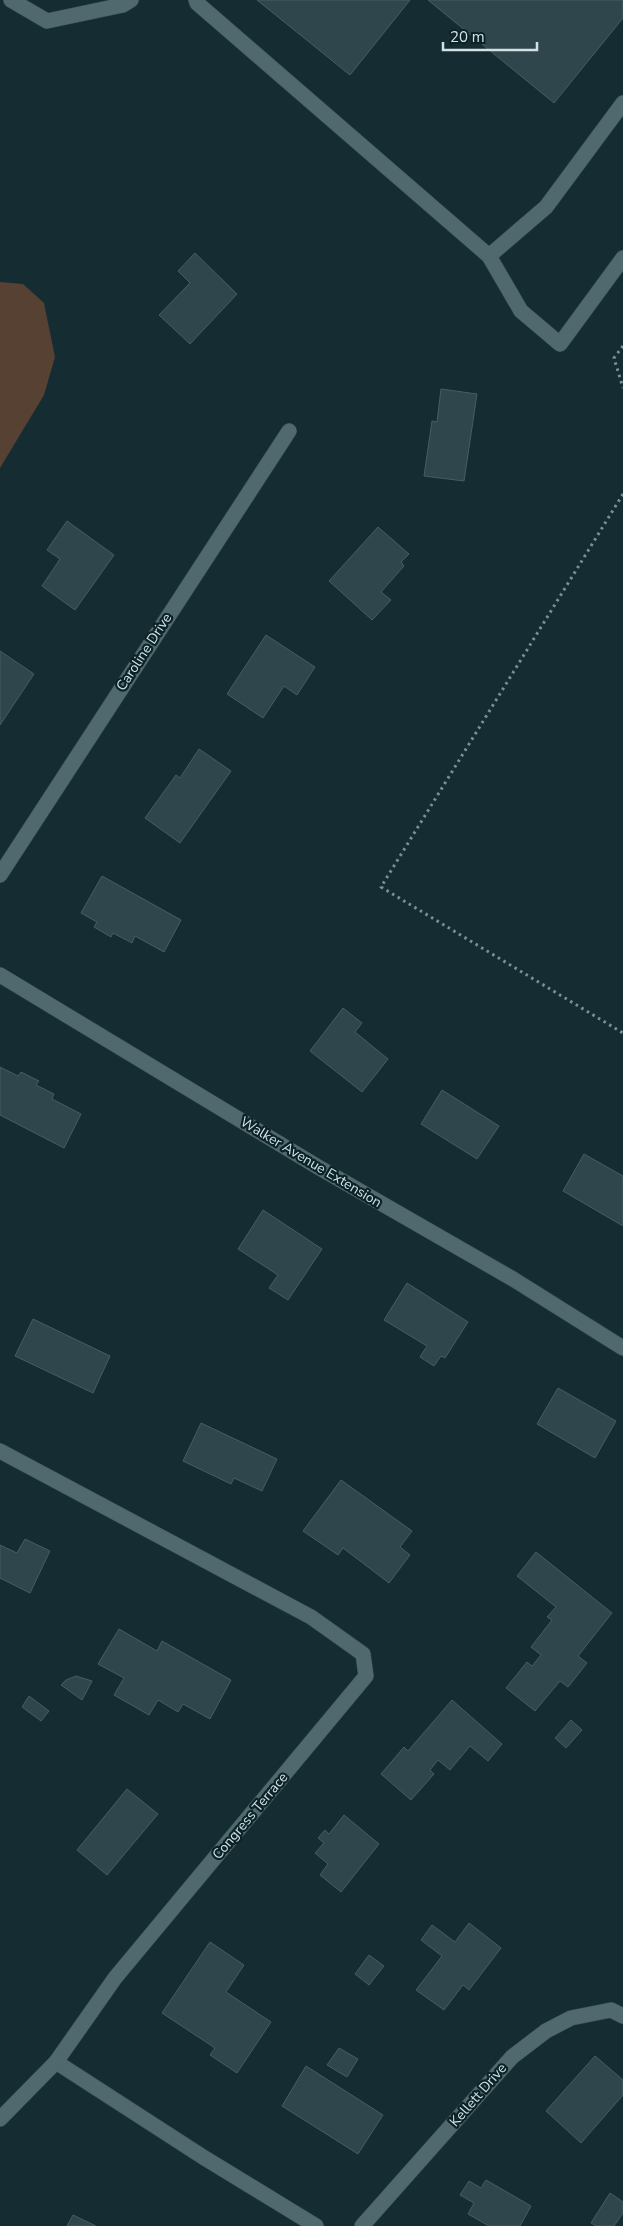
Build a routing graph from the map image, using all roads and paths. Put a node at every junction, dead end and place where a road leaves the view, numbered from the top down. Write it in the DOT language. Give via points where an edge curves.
graph roads {
  1 [pos="10,0"];
  2 [pos="130,0"];
  3 [pos="196,0"];
  4 [pos="32,5"];
  5 [pos="623,103"];
  6 [pos="489,256"];
  7 [pos="623,258"];
  8 [pos="623,346"];
  9 [pos="623,388"];
  10 [pos="289,430"];
  11 [pos="623,494"];
  12 [pos="0,875"];
  13 [pos="0,975"];
  14 [pos="623,1033"];
  15 [pos="623,1348"];
  16 [pos="0,1450"];
  17 [pos="623,2016"];
  18 [pos="56,2062"];
  19 [pos="0,2119"];
  20 [pos="316,2226"];
  21 [pos="362,2226"];
  1 -- 4 [label="street"];
  2 -- 4 [label="street" via="123,6 47,22"];
  3 -- 6 [label="street"];
  5 -- 6 [label="street" via="546,207"];
  6 -- 7 [label="street" via="521,311 560,344"];
  8 -- 9 [label="path" via="614,358"];
  10 -- 12 [label="street, Caroline Drive"];
  11 -- 14 [label="path" via="381,887"];
  13 -- 15 [label="street, Walker Avenue Extension" via="318,1167 513,1279"];
  16 -- 18 [label="street, Congress Terrace" via="311,1617 363,1654 366,1676 115,1978"];
  17 -- 21 [label="street, Kellett Drive" via="611,2010 571,2018 546,2031 512,2057"];
  18 -- 19 [label="street"];
  18 -- 20 [label="street"];
}
